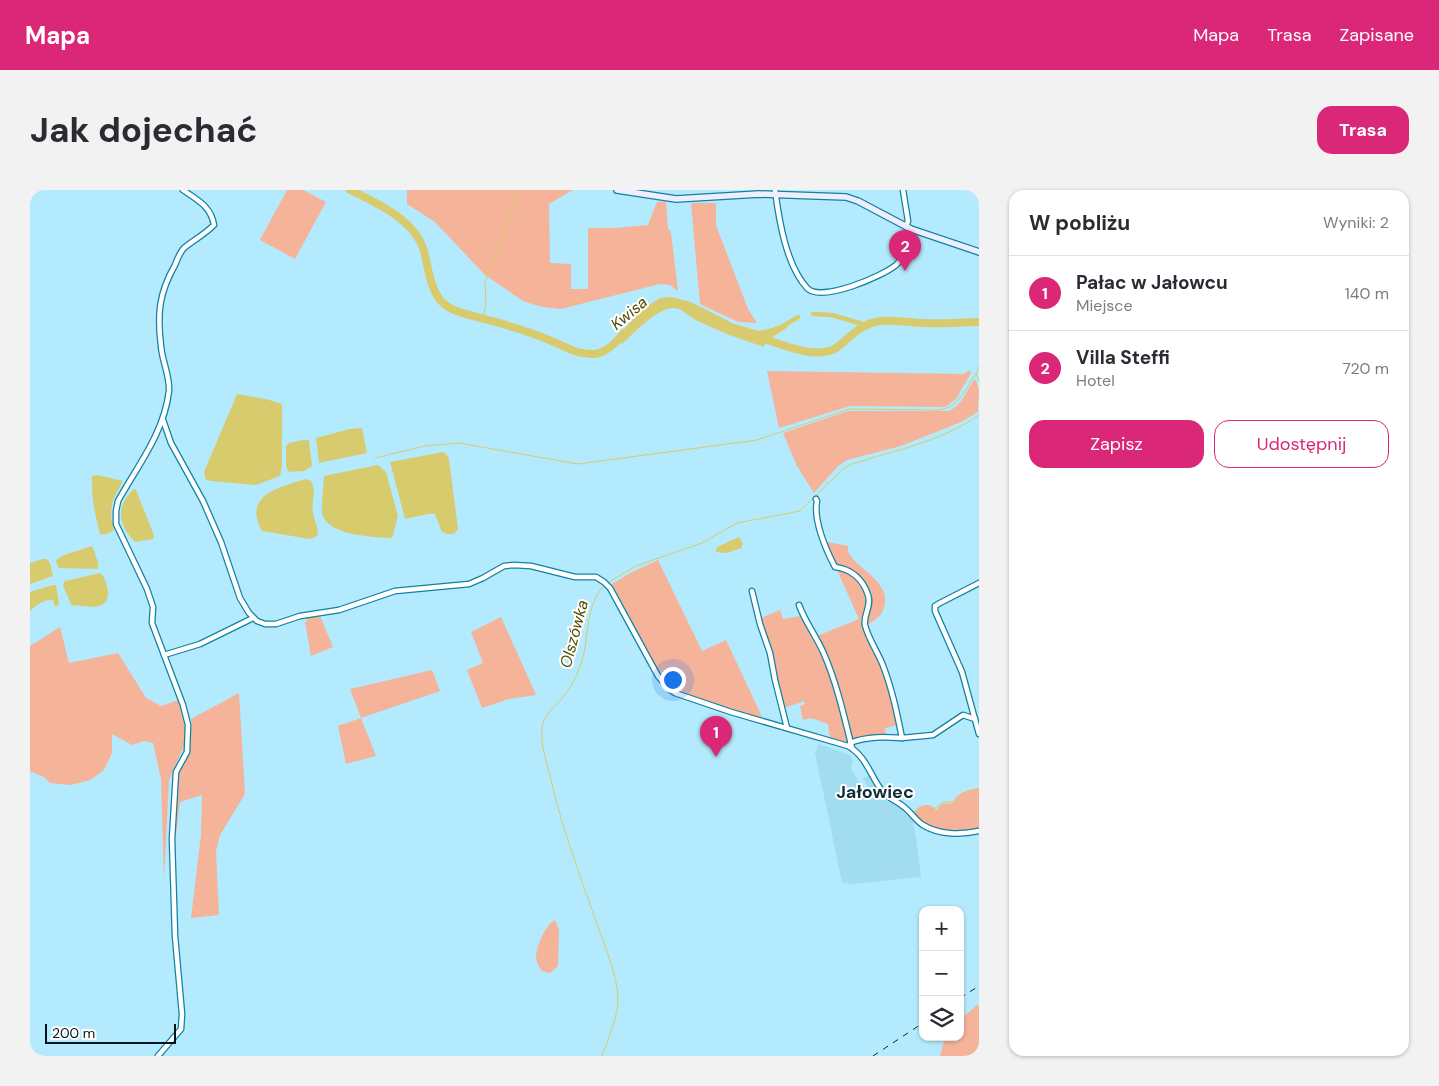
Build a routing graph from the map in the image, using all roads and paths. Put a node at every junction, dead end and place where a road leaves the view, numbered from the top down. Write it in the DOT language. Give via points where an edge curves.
graph roads {
  1 [pos="182,190"];
  2 [pos="617,190"];
  3 [pos="722,190"];
  4 [pos="903,190"];
  5 [pos="775,192"];
  6 [pos="723,197"];
  7 [pos="909,228"];
  8 [pos="979,252"];
  9 [pos="163,420"];
  10 [pos="816,499"];
  11 [pos="979,583"];
  12 [pos="752,591"];
  13 [pos="799,605"];
  14 [pos="252,618"];
  15 [pos="164,655"];
  16 [pos="974,719"];
  17 [pos="787,728"];
  18 [pos="979,734"];
  19 [pos="902,738"];
  20 [pos="851,745"];
  21 [pos="979,832"];
  22 [pos="158,1056"];
  1 -- 9 [label="street" via="207,206 214,224 206,234 183,249 167,280 159,308 161,348 169,382"];
  2 -- 6 [label="main road" via="676,199"];
  3 -- 6 [label="street"];
  4 -- 7 [label="street"];
  5 -- 6 [label="main road"];
  5 -- 7 [label="main road" via="846,197"];
  5 -- 7 [label="street" via="785,242 796,271 813,292 823,294 867,281 896,265 903,256"];
  7 -- 8 [label="main road"];
  9 -- 14 [label="street" via="171,443 221,542 240,598"];
  9 -- 15 [label="street" via="150,449 118,501 116,524 147,589 152,623"];
  10 -- 19 [label="street" via="817,520 835,568 858,576 868,595 869,608 864,624 894,697"];
  11 -- 16 [label="street" via="935,606 962,672"];
  12 -- 17 [label="street"];
  13 -- 20 [label="street" via="824,652 841,701"];
  14 -- 15 [label="street" via="200,644"];
  14 -- 17 [label="street" via="265,624 276,624 300,616 338,610 395,591 469,584 509,565 531,566 575,577 596,577 610,588 658,676 669,689"];
  15 -- 22 [label="street" via="188,725 187,752 176,772 172,839 181,1029"];
  16 -- 18 [label="street"];
  16 -- 19 [label="street" via="963,715 933,736"];
  17 -- 20 [label="street"];
  19 -- 20 [label="street" via="879,737 858,740"];
  20 -- 21 [label="street" via="862,756 882,790 922,825 948,833"];
}
